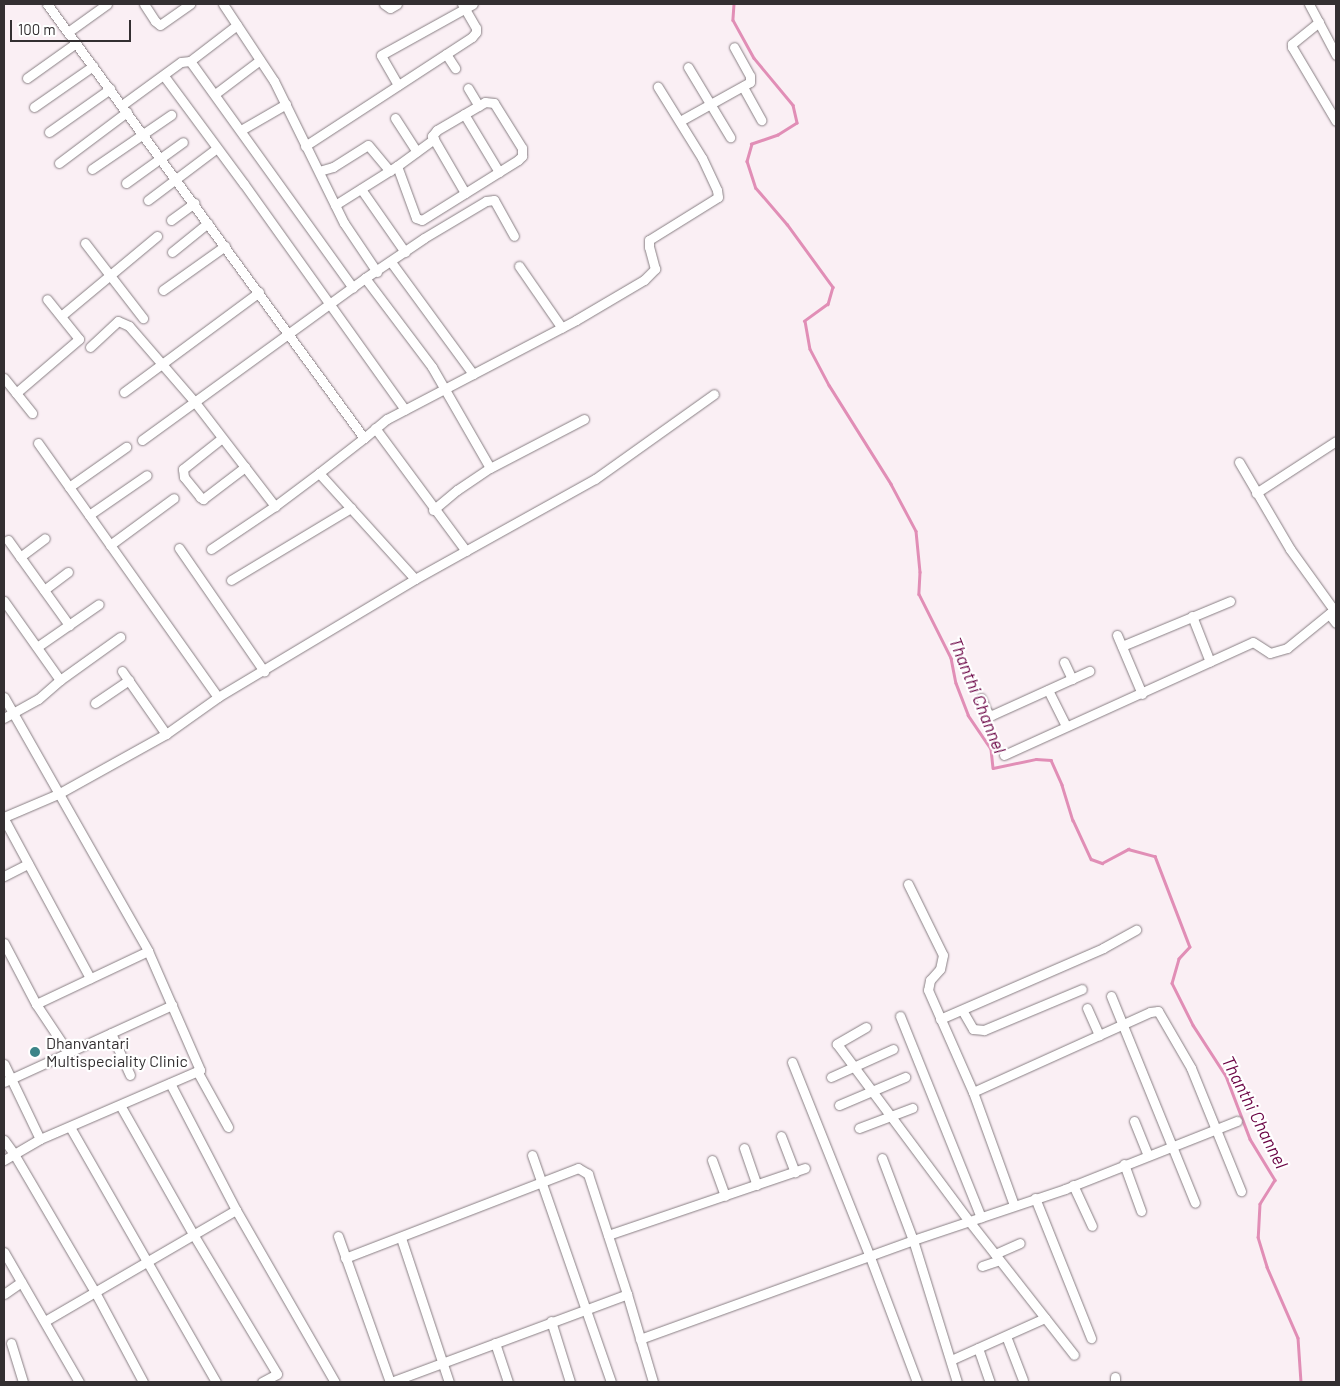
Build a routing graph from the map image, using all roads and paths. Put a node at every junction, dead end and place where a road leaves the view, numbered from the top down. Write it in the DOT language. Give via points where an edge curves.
graph roads {
  1 [pos="47,4"];
  2 [pos="107,4"];
  3 [pos="144,4"];
  4 [pos="190,4"];
  5 [pos="223,4"];
  6 [pos="384,4"];
  7 [pos="397,4"];
  8 [pos="1309,4"];
  9 [pos="466,5"];
  10 [pos="1319,22"];
  11 [pos="237,25"];
  12 [pos="68,32"];
  13 [pos="76,43"];
  14 [pos="734,48"];
  15 [pos="446,54"];
  16 [pos="1336,55"];
  17 [pos="260,60"];
  18 [pos="190,61"];
  19 [pos="93,66"];
  20 [pos="688,67"];
  21 [pos="455,68"];
  22 [pos="164,76"];
  23 [pos="27,78"];
  24 [pos="398,85"];
  25 [pos="658,87"];
  26 [pos="743,87"];
  27 [pos="468,88"];
  28 [pos="110,89"];
  29 [pos="215,94"];
  30 [pos="286,104"];
  31 [pos="712,104"];
  32 [pos="479,106"];
  33 [pos="34,107"];
  34 [pos="124,108"];
  35 [pos="464,114"];
  36 [pos="171,115"];
  37 [pos="395,118"];
  38 [pos="761,120"];
  39 [pos="680,121"];
  40 [pos="1336,121"];
  41 [pos="241,130"];
  42 [pos="49,132"];
  43 [pos="143,134"];
  44 [pos="730,137"];
  45 [pos="434,139"];
  46 [pos="184,142"];
  47 [pos="306,146"];
  48 [pos="217,148"];
  49 [pos="417,152"];
  50 [pos="160,157"];
  51 [pos="60,163"];
  52 [pos="394,168"];
  53 [pos="92,170"];
  54 [pos="319,171"];
  55 [pos="499,172"];
  56 [pos="176,179"];
  57 [pos="126,183"];
  58 [pos="361,189"];
  59 [pos="465,193"];
  60 [pos="148,200"];
  61 [pos="194,203"];
  62 [pos="335,205"];
  63 [pos="171,220"];
  64 [pos="208,223"];
  65 [pos="157,236"];
  66 [pos="514,236"];
  67 [pos="85,243"];
  68 [pos="225,246"];
  69 [pos="172,252"];
  70 [pos="405,252"];
  71 [pos="391,262"];
  72 [pos="519,266"];
  73 [pos="377,272"];
  74 [pos="109,276"];
  75 [pos="365,278"];
  76 [pos="353,288"];
  77 [pos="163,290"];
  78 [pos="259,292"];
  79 [pos="47,298"];
  80 [pos="329,306"];
  81 [pos="61,316"];
  82 [pos="143,318"];
  83 [pos="562,328"];
  84 [pos="289,334"];
  85 [pos="90,347"];
  86 [pos="162,363"];
  87 [pos="474,374"];
  88 [pos="4,378"];
  89 [pos="443,388"];
  90 [pos="124,392"];
  91 [pos="16,393"];
  92 [pos="714,394"];
  93 [pos="194,401"];
  94 [pos="405,410"];
  95 [pos="32,413"];
  96 [pos="584,419"];
  97 [pos="376,428"];
  98 [pos="222,438"];
  99 [pos="364,438"];
  100 [pos="142,440"];
  101 [pos="1336,441"];
  102 [pos="38,443"];
  103 [pos="126,447"];
  104 [pos="1239,462"];
  105 [pos="245,467"];
  106 [pos="490,468"];
  107 [pos="319,472"];
  108 [pos="147,475"];
  109 [pos="69,487"];
  110 [pos="1256,493"];
  111 [pos="174,498"];
  112 [pos="275,506"];
  113 [pos="351,508"];
  114 [pos="434,510"];
  115 [pos="89,514"];
  116 [pos="45,538"];
  117 [pos="8,540"];
  118 [pos="110,545"];
  119 [pos="179,548"];
  120 [pos="211,549"];
  121 [pos="466,551"];
  122 [pos="20,557"];
  123 [pos="68,572"];
  124 [pos="416,579"];
  125 [pos="231,580"];
  126 [pos="44,590"];
  127 [pos="1230,600"];
  128 [pos="4,601"];
  129 [pos="99,604"];
  130 [pos="1333,611"];
  131 [pos="1192,616"];
  132 [pos="1336,623"];
  133 [pos="69,625"];
  134 [pos="1118,635"];
  135 [pos="120,637"];
  136 [pos="1122,646"];
  137 [pos="37,647"];
  138 [pos="1064,662"];
  139 [pos="1210,662"];
  140 [pos="122,671"];
  141 [pos="264,671"];
  142 [pos="1089,671"];
  143 [pos="1072,679"];
  144 [pos="60,680"];
  145 [pos="129,680"];
  146 [pos="1048,690"];
  147 [pos="1142,694"];
  148 [pos="4,697"];
  149 [pos="218,698"];
  150 [pos="980,698"];
  151 [pos="95,703"];
  152 [pos="13,714"];
  153 [pos="4,718"];
  154 [pos="1066,726"];
  155 [pos="166,734"];
  156 [pos="1004,755"];
  157 [pos="58,794"];
  158 [pos="4,818"];
  159 [pos="28,864"];
  160 [pos="4,876"];
  161 [pos="908,884"];
  162 [pos="1136,930"];
  163 [pos="4,943"];
  164 [pos="148,951"];
  165 [pos="90,978"];
  166 [pos="1082,989"];
  167 [pos="1111,996"];
  168 [pos="36,1004"];
  169 [pos="172,1005"];
  170 [pos="1087,1008"];
  171 [pos="962,1010"];
  172 [pos="900,1016"];
  173 [pos="940,1019"];
  174 [pos="1122,1024"];
  175 [pos="866,1027"];
  176 [pos="111,1033"];
  177 [pos="1099,1035"];
  178 [pos="893,1049"];
  179 [pos="68,1052"];
  180 [pos="792,1062"];
  181 [pos="4,1064"];
  182 [pos="855,1067"];
  183 [pos="197,1071"];
  184 [pos="130,1076"];
  185 [pos="831,1077"];
  186 [pos="905,1077"];
  187 [pos="8,1080"];
  188 [pos="170,1084"];
  189 [pos="873,1092"];
  190 [pos="974,1092"];
  191 [pos="839,1105"];
  192 [pos="120,1106"];
  193 [pos="912,1108"];
  194 [pos="891,1116"];
  195 [pos="1134,1121"];
  196 [pos="1237,1121"];
  197 [pos="70,1127"];
  198 [pos="228,1127"];
  199 [pos="859,1128"];
  200 [pos="1216,1128"];
  201 [pos="781,1136"];
  202 [pos="40,1138"];
  203 [pos="4,1140"];
  204 [pos="1172,1145"];
  205 [pos="744,1148"];
  206 [pos="14,1154"];
  207 [pos="532,1155"];
  208 [pos="1148,1155"];
  209 [pos="882,1158"];
  210 [pos="4,1160"];
  211 [pos="712,1160"];
  212 [pos="1124,1164"];
  213 [pos="805,1168"];
  214 [pos="795,1172"];
  215 [pos="541,1182"];
  216 [pos="758,1185"];
  217 [pos="1073,1185"];
  218 [pos="1242,1191"];
  219 [pos="725,1196"];
  220 [pos="1035,1198"];
  221 [pos="1194,1203"];
  222 [pos="1014,1205"];
  223 [pos="236,1210"];
  224 [pos="1141,1211"];
  225 [pos="981,1218"];
  226 [pos="969,1221"];
  227 [pos="1092,1226"];
  228 [pos="193,1234"];
  229 [pos="608,1234"];
  230 [pos="338,1236"];
  231 [pos="401,1238"];
  232 [pos="913,1240"];
  233 [pos="1020,1243"];
  234 [pos="4,1252"];
  235 [pos="870,1257"];
  236 [pos="997,1257"];
  237 [pos="346,1258"];
  238 [pos="146,1262"];
  239 [pos="982,1266"];
  240 [pos="21,1282"];
  241 [pos="95,1292"];
  242 [pos="4,1294"];
  243 [pos="627,1294"];
  244 [pos="585,1309"];
  245 [pos="1045,1318"];
  246 [pos="45,1321"];
  247 [pos="551,1321"];
  248 [pos="1006,1336"];
  249 [pos="1091,1338"];
  250 [pos="640,1339"];
  251 [pos="11,1343"];
  252 [pos="495,1343"];
  253 [pos="978,1348"];
  254 [pos="1074,1355"];
  255 [pos="951,1360"];
  256 [pos="443,1362"];
  257 [pos="1023,1380"];
  258 [pos="22,1382"];
  259 [pos="79,1382"];
  260 [pos="143,1382"];
  261 [pos="216,1382"];
  262 [pos="262,1382"];
  263 [pos="335,1382"];
  264 [pos="390,1382"];
  265 [pos="449,1382"];
  266 [pos="508,1382"];
  267 [pos="570,1382"];
  268 [pos="611,1382"];
  269 [pos="653,1382"];
  270 [pos="917,1382"];
  271 [pos="957,1382"];
  272 [pos="990,1382"];
  1 -- 12 [label="street"];
  2 -- 12 [label="street"];
  3 -- 4 [label="street" via="160,25"];
  5 -- 11 [label="street"];
  6 -- 7 [label="street" via="390,8"];
  8 -- 10 [label="street"];
  9 -- 15 [label="street" via="476,32"];
  9 -- 24 [label="street" via="381,55"];
  10 -- 16 [label="street"];
  10 -- 40 [label="street" via="1292,47"];
  11 -- 17 [label="street"];
  11 -- 18 [label="street"];
  12 -- 13 [label="street"];
  13 -- 19 [label="street"];
  13 -- 23 [label="street"];
  14 -- 26 [label="street" via="750,76 750,82"];
  15 -- 21 [label="street"];
  15 -- 24 [label="street"];
  17 -- 29 [label="street"];
  17 -- 30 [label="street"];
  18 -- 22 [label="street" via="181,62"];
  18 -- 29 [label="street"];
  19 -- 28 [label="street"];
  19 -- 33 [label="street"];
  20 -- 31 [label="street"];
  22 -- 34 [label="street"];
  22 -- 48 [label="street"];
  24 -- 47 [label="street"];
  25 -- 39 [label="street"];
  26 -- 31 [label="street"];
  26 -- 38 [label="street"];
  27 -- 32 [label="street"];
  28 -- 34 [label="street"];
  28 -- 42 [label="street"];
  29 -- 41 [label="street"];
  30 -- 41 [label="street"];
  30 -- 47 [label="street"];
  31 -- 39 [label="street"];
  31 -- 44 [label="street"];
  32 -- 35 [label="street"];
  32 -- 55 [label="street" via="489,102 498,106 522,148 522,156"];
  34 -- 43 [label="street"];
  34 -- 51 [label="street"];
  35 -- 45 [label="street" via="437,130 433,134"];
  35 -- 55 [label="street"];
  36 -- 43 [label="street"];
  37 -- 49 [label="street"];
  39 -- 83 [label="street" via="715,183 718,197 650,240 653,273"];
  41 -- 76 [label="street"];
  43 -- 50 [label="street"];
  43 -- 53 [label="street"];
  45 -- 49 [label="street"];
  45 -- 59 [label="street"];
  46 -- 50 [label="street"];
  47 -- 54 [label="street"];
  48 -- 56 [label="street"];
  48 -- 80 [label="street"];
  49 -- 52 [label="street"];
  50 -- 56 [label="street"];
  50 -- 57 [label="street"];
  52 -- 54 [label="street" via="368,145 332,167"];
  52 -- 58 [label="street"];
  52 -- 59 [label="street" via="419,220"];
  54 -- 62 [label="street"];
  55 -- 59 [label="street"];
  56 -- 60 [label="street"];
  56 -- 61 [label="street"];
  58 -- 62 [label="street"];
  58 -- 70 [label="street"];
  61 -- 63 [label="street"];
  61 -- 64 [label="street"];
  62 -- 73 [label="street"];
  64 -- 68 [label="street"];
  64 -- 69 [label="street"];
  65 -- 74 [label="street"];
  66 -- 70 [label="street" via="491,199"];
  67 -- 74 [label="street"];
  68 -- 77 [label="street"];
  68 -- 78 [label="street"];
  70 -- 71 [label="street"];
  71 -- 73 [label="street"];
  71 -- 87 [label="street"];
  72 -- 83 [label="street"];
  73 -- 75 [label="street"];
  74 -- 81 [label="street"];
  74 -- 82 [label="street"];
  75 -- 76 [label="street"];
  75 -- 89 [label="street" via="432,367"];
  76 -- 80 [label="street"];
  78 -- 84 [label="street"];
  78 -- 86 [label="street"];
  79 -- 81 [label="street"];
  80 -- 84 [label="street"];
  80 -- 94 [label="street"];
  81 -- 91 [label="street" via="78,339"];
  83 -- 87 [label="street"];
  84 -- 93 [label="street"];
  84 -- 99 [label="street"];
  85 -- 86 [label="street" via="114,324 122,321"];
  86 -- 90 [label="street"];
  86 -- 93 [label="street"];
  87 -- 89 [label="street"];
  88 -- 91 [label="street"];
  89 -- 94 [label="street"];
  89 -- 106 [label="street"];
  91 -- 95 [label="street"];
  92 -- 121 [label="street" via="595,479"];
  93 -- 98 [label="street"];
  93 -- 100 [label="street"];
  94 -- 97 [label="street"];
  96 -- 106 [label="street"];
  97 -- 99 [label="street"];
  97 -- 114 [label="street"];
  98 -- 105 [label="street"];
  98 -- 105 [label="street" via="183,469 189,484 204,499"];
  99 -- 107 [label="street"];
  101 -- 110 [label="street"];
  102 -- 109 [label="street"];
  103 -- 109 [label="street"];
  104 -- 110 [label="street"];
  105 -- 112 [label="street"];
  106 -- 114 [label="street"];
  107 -- 112 [label="street"];
  107 -- 113 [label="street"];
  108 -- 115 [label="street"];
  109 -- 115 [label="street"];
  110 -- 130 [label="street"];
  111 -- 118 [label="street"];
  112 -- 120 [label="street"];
  113 -- 124 [label="street"];
  113 -- 125 [label="street"];
  114 -- 121 [label="street"];
  115 -- 118 [label="street"];
  116 -- 122 [label="street"];
  117 -- 122 [label="street"];
  118 -- 149 [label="street"];
  119 -- 141 [label="street"];
  121 -- 124 [label="street"];
  122 -- 126 [label="street"];
  123 -- 126 [label="street"];
  124 -- 141 [label="street"];
  126 -- 133 [label="street"];
  127 -- 131 [label="street"];
  128 -- 137 [label="street"];
  129 -- 133 [label="street"];
  130 -- 132 [label="street"];
  130 -- 139 [label="street" via="1287,648 1270,652 1253,642"];
  131 -- 136 [label="street"];
  131 -- 139 [label="street"];
  133 -- 137 [label="street"];
  134 -- 136 [label="street"];
  135 -- 144 [label="street"];
  136 -- 147 [label="street"];
  137 -- 144 [label="street"];
  138 -- 143 [label="street"];
  139 -- 147 [label="street"];
  140 -- 145 [label="street"];
  141 -- 149 [label="street"];
  142 -- 143 [label="street"];
  143 -- 146 [label="street"];
  144 -- 152 [label="street"];
  145 -- 151 [label="street"];
  145 -- 155 [label="street"];
  146 -- 150 [label="street" via="992,715 988,714"];
  146 -- 154 [label="street"];
  147 -- 154 [label="street"];
  148 -- 152 [label="street"];
  149 -- 155 [label="street"];
  152 -- 153 [label="street"];
  152 -- 157 [label="street"];
  154 -- 156 [label="street"];
  155 -- 157 [label="street"];
  157 -- 158 [label="street"];
  157 -- 164 [label="street"];
  158 -- 159 [label="street"];
  159 -- 160 [label="street"];
  159 -- 165 [label="street"];
  161 -- 173 [label="street" via="943,955 940,969 930,980 928,990"];
  162 -- 171 [label="street" via="1103,948"];
  163 -- 168 [label="street"];
  164 -- 165 [label="street"];
  164 -- 169 [label="street"];
  165 -- 168 [label="street"];
  166 -- 171 [label="street" via="984,1030 973,1029"];
  167 -- 174 [label="street"];
  168 -- 179 [label="street"];
  169 -- 176 [label="street"];
  169 -- 183 [label="street" via="200,1070"];
  170 -- 177 [label="street"];
  171 -- 173 [label="street"];
  172 -- 225 [label="street"];
  173 -- 190 [label="street"];
  174 -- 177 [label="street"];
  174 -- 200 [label="street" via="1153,1010 1161,1014 1191,1068"];
  174 -- 204 [label="street"];
  175 -- 182 [label="street" via="837,1044"];
  176 -- 179 [label="street"];
  176 -- 184 [label="street"];
  177 -- 190 [label="street"];
  178 -- 182 [label="street"];
  179 -- 187 [label="street"];
  180 -- 235 [label="street"];
  181 -- 187 [label="street"];
  182 -- 185 [label="street"];
  182 -- 189 [label="street"];
  183 -- 188 [label="street"];
  183 -- 198 [label="street"];
  186 -- 189 [label="street"];
  187 -- 202 [label="street"];
  188 -- 192 [label="street"];
  188 -- 223 [label="street"];
  189 -- 191 [label="street"];
  189 -- 194 [label="street"];
  190 -- 222 [label="street"];
  192 -- 197 [label="street"];
  192 -- 228 [label="street"];
  193 -- 194 [label="street"];
  194 -- 199 [label="street"];
  194 -- 226 [label="street"];
  195 -- 208 [label="street"];
  196 -- 200 [label="street"];
  197 -- 202 [label="street"];
  197 -- 238 [label="street"];
  200 -- 204 [label="street"];
  200 -- 218 [label="street"];
  201 -- 214 [label="street"];
  202 -- 206 [label="street"];
  203 -- 206 [label="street"];
  204 -- 208 [label="street"];
  204 -- 221 [label="street"];
  205 -- 216 [label="street"];
  206 -- 210 [label="street"];
  206 -- 241 [label="street"];
  207 -- 215 [label="street"];
  208 -- 212 [label="street"];
  209 -- 232 [label="street"];
  211 -- 219 [label="street"];
  212 -- 217 [label="street"];
  212 -- 224 [label="street"];
  213 -- 214 [label="street"];
  214 -- 216 [label="street"];
  215 -- 229 [label="street" via="583,1169 588,1174"];
  215 -- 231 [label="street"];
  215 -- 244 [label="street"];
  216 -- 219 [label="street"];
  217 -- 220 [label="street"];
  217 -- 227 [label="street"];
  219 -- 229 [label="street"];
  220 -- 222 [label="street"];
  220 -- 249 [label="street"];
  222 -- 225 [label="street"];
  223 -- 228 [label="street"];
  223 -- 263 [label="street"];
  225 -- 226 [label="street"];
  226 -- 232 [label="street"];
  226 -- 236 [label="street"];
  228 -- 238 [label="street"];
  228 -- 262 [label="street" via="277,1374"];
  229 -- 243 [label="street"];
  230 -- 237 [label="street"];
  231 -- 237 [label="street"];
  231 -- 256 [label="street"];
  232 -- 235 [label="street"];
  232 -- 255 [label="street"];
  233 -- 236 [label="street"];
  234 -- 240 [label="street"];
  235 -- 250 [label="street"];
  235 -- 270 [label="street"];
  236 -- 239 [label="street"];
  236 -- 245 [label="street"];
  237 -- 264 [label="street"];
  238 -- 241 [label="street"];
  238 -- 261 [label="street"];
  240 -- 242 [label="street"];
  240 -- 246 [label="street"];
  241 -- 246 [label="street"];
  241 -- 260 [label="street"];
  243 -- 244 [label="street"];
  243 -- 250 [label="street"];
  244 -- 247 [label="street"];
  244 -- 268 [label="street"];
  245 -- 248 [label="street"];
  245 -- 254 [label="street"];
  246 -- 259 [label="street"];
  247 -- 252 [label="street"];
  247 -- 267 [label="street"];
  248 -- 253 [label="street"];
  248 -- 257 [label="street"];
  250 -- 269 [label="street"];
  251 -- 258 [label="street"];
  252 -- 256 [label="street"];
  252 -- 266 [label="street"];
  253 -- 255 [label="street"];
  253 -- 272 [label="street"];
  255 -- 271 [label="street"];
  256 -- 264 [label="street"];
  256 -- 265 [label="street"];
}
